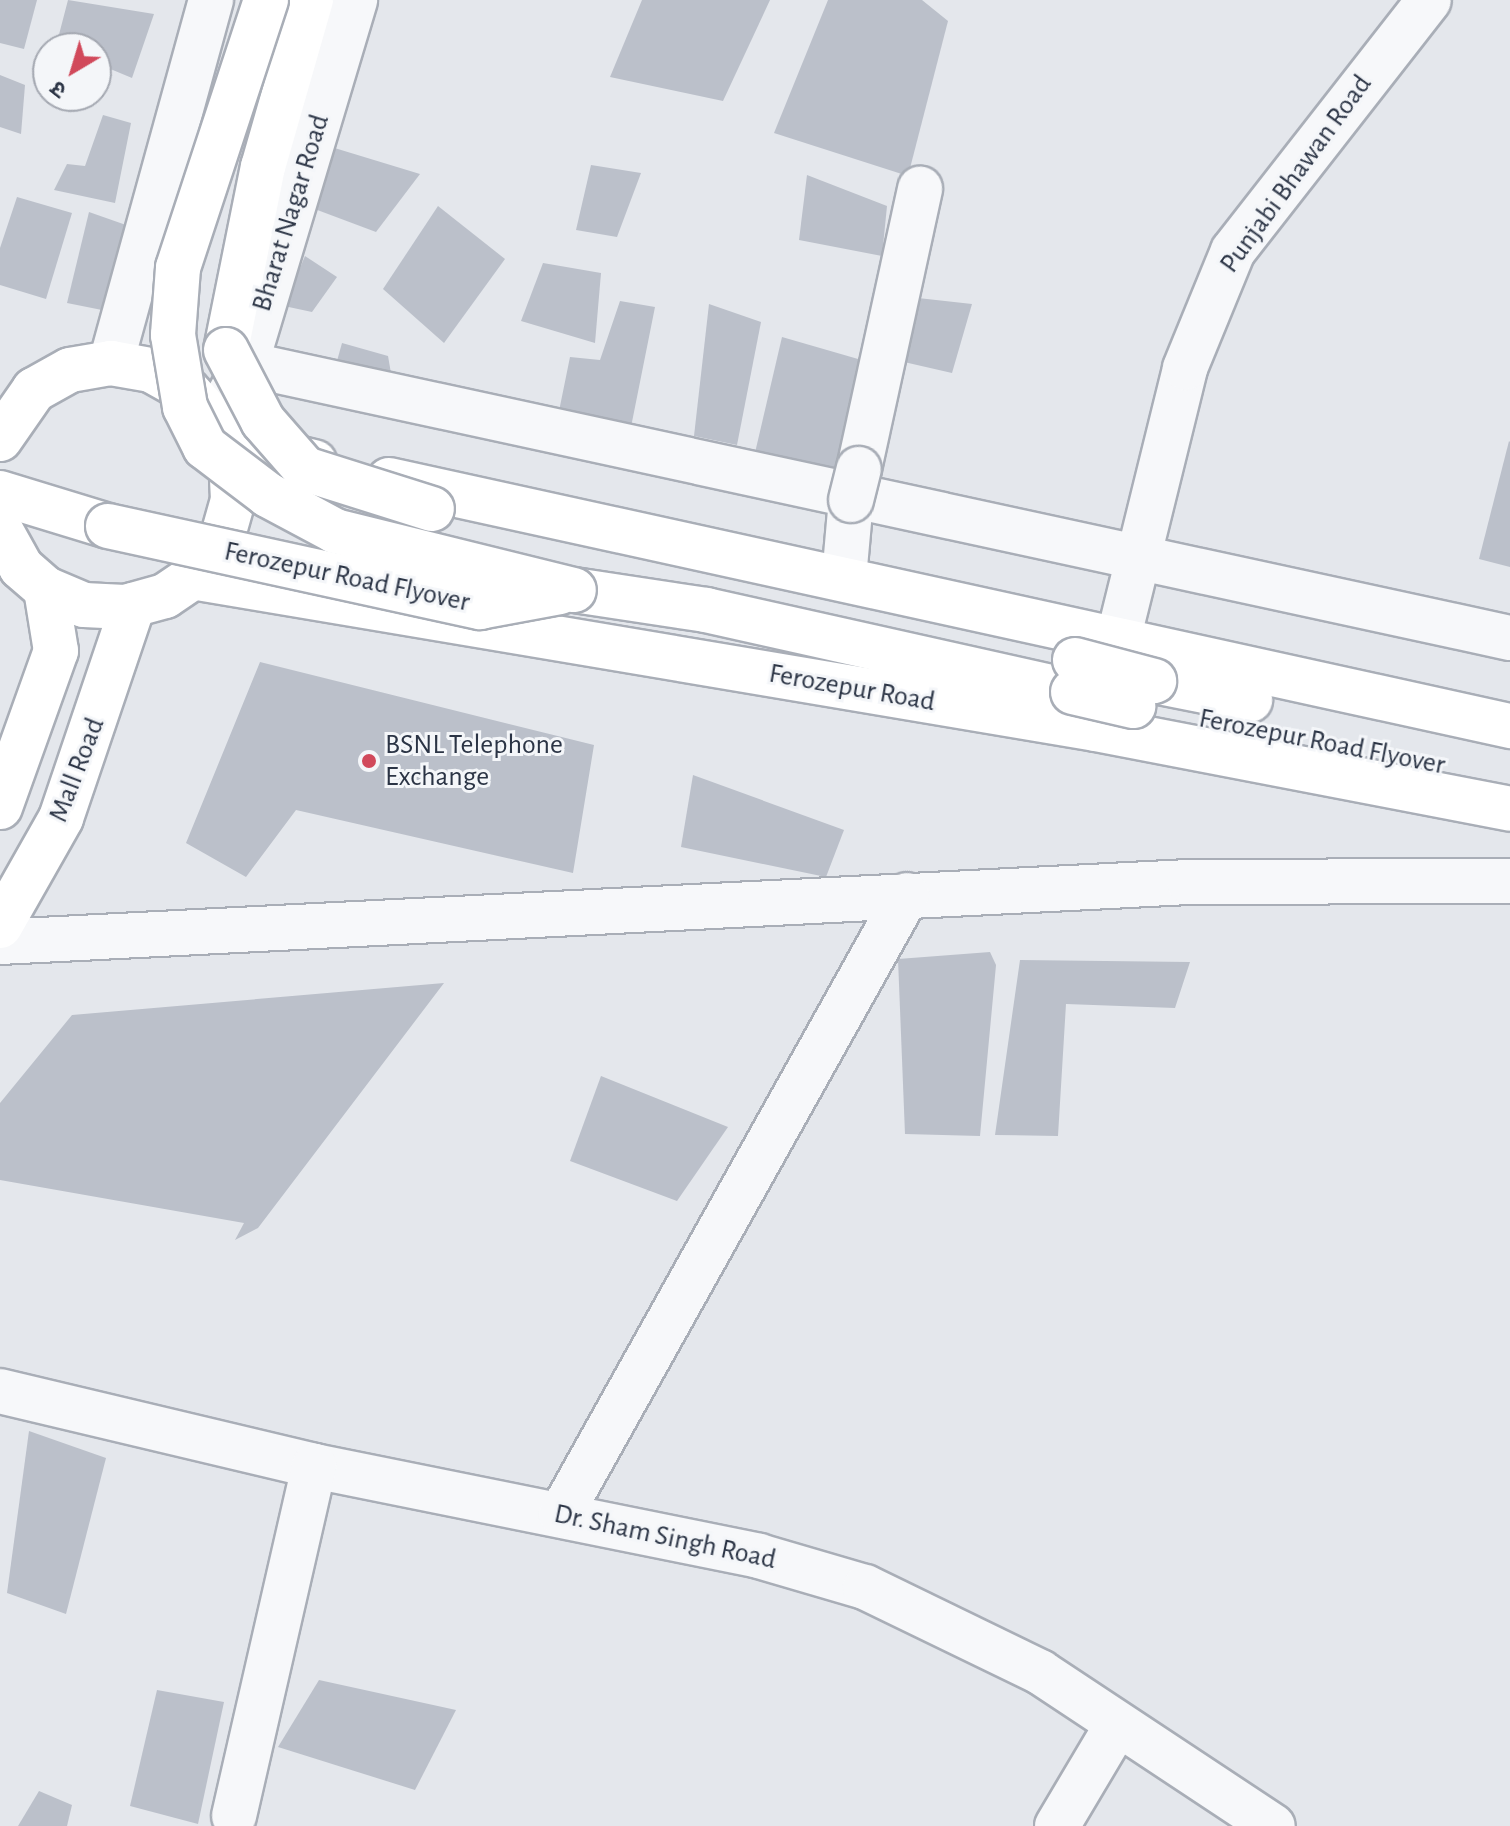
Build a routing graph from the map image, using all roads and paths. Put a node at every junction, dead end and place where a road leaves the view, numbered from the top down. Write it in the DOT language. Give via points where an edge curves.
graph roads {
  1 [pos="211,0"];
  2 [pos="266,0"];
  3 [pos="311,0"];
  4 [pos="355,0"];
  5 [pos="1429,0"];
  6 [pos="920,189"];
  7 [pos="236,357"];
  8 [pos="111,363"];
  9 [pos="12,402"];
  10 [pos="208,423"];
  11 [pos="0,439"];
  12 [pos="0,493"];
  13 [pos="0,529"];
  14 [pos="1140,559"];
  15 [pos="192,577"];
  16 [pos="844,578"];
  17 [pos="46,589"];
  18 [pos="574,590"];
  19 [pos="133,605"];
  20 [pos="1510,638"];
  21 [pos="1117,641"];
  22 [pos="1074,676"];
  23 [pos="1144,693"];
  24 [pos="1510,726"];
  25 [pos="1096,729"];
  26 [pos="1510,754"];
  27 [pos="1510,781"];
  28 [pos="0,807"];
  29 [pos="1510,809"];
  30 [pos="1510,881"];
  31 [pos="907,895"];
  32 [pos="0,926"];
  33 [pos="0,942"];
  34 [pos="0,1391"];
  35 [pos="314,1466"];
  36 [pos="561,1514"];
  37 [pos="1117,1725"];
  38 [pos="234,1816"];
  39 [pos="1057,1826"];
  40 [pos="1273,1826"];
  1 -- 8 [label="street"];
  2 -- 10 [label="main road, bridge" via="178,268 173,335"];
  3 -- 7 [label="main road" via="260,181"];
  4 -- 7 [label="street, Bharat Nagar Road"];
  5 -- 14 [label="street, Punjabi Bhawan Road" via="1233,251 1185,368"];
  6 -- 16 [label="street" via="855,484"];
  7 -- 10 [label="street, Bharat Nagar Road"];
  7 -- 14 [label="street"];
  7 -- 22 [label="main road, bridge" via="263,421 305,469 432,509"];
  8 -- 9 [label="main road" via="70,370"];
  8 -- 10 [label="main road" via="151,370 187,390"];
  9 -- 11 [label="main road"];
  10 -- 15 [label="main road" via="233,500 222,539"];
  10 -- 16 [label="main road"];
  10 -- 18 [label="main road, bridge" via="220,463 335,531"];
  12 -- 18 [label="main road, Ferozepur Road Flyover, bridge" via="108,526 480,607"];
  13 -- 17 [label="main road" via="21,567"];
  14 -- 20 [label="street"];
  14 -- 21 [label="street, Punjabi Bhawan Road"];
  15 -- 19 [label="main road"];
  15 -- 25 [label="main road, Ferozepur Road"];
  16 -- 21 [label="main road"];
  17 -- 19 [label="main road" via="84,605"];
  17 -- 28 [label="main road, Mall Road" via="56,651"];
  18 -- 22 [label="main road, Ferozepur Road Flyover"];
  19 -- 32 [label="main road, Mall Road" via="61,818"];
  21 -- 24 [label="main road"];
  21 -- 25 [label="street, Punjabi Bhawan Road"];
  22 -- 23 [label="main road, bridge"];
  23 -- 26 [label="main road, Ferozepur Road Flyover"];
  23 -- 27 [label="main road, Ferozepur Road Flyover"];
  25 -- 29 [label="main road, Ferozepur Road"];
  30 -- 31 [label="street" via="1189,882"];
  31 -- 33 [label="street"];
  31 -- 36 [label="street"];
  34 -- 35 [label="street, Dr. Sham Singh Road"];
  35 -- 36 [label="street, Dr. Sham Singh Road"];
  35 -- 38 [label="street"];
  36 -- 37 [label="street, Dr. Sham Singh Road" via="759,1556 918,1607 1040,1672"];
  37 -- 39 [label="street"];
  37 -- 40 [label="street, Dr. Sham Singh Road"];
}
